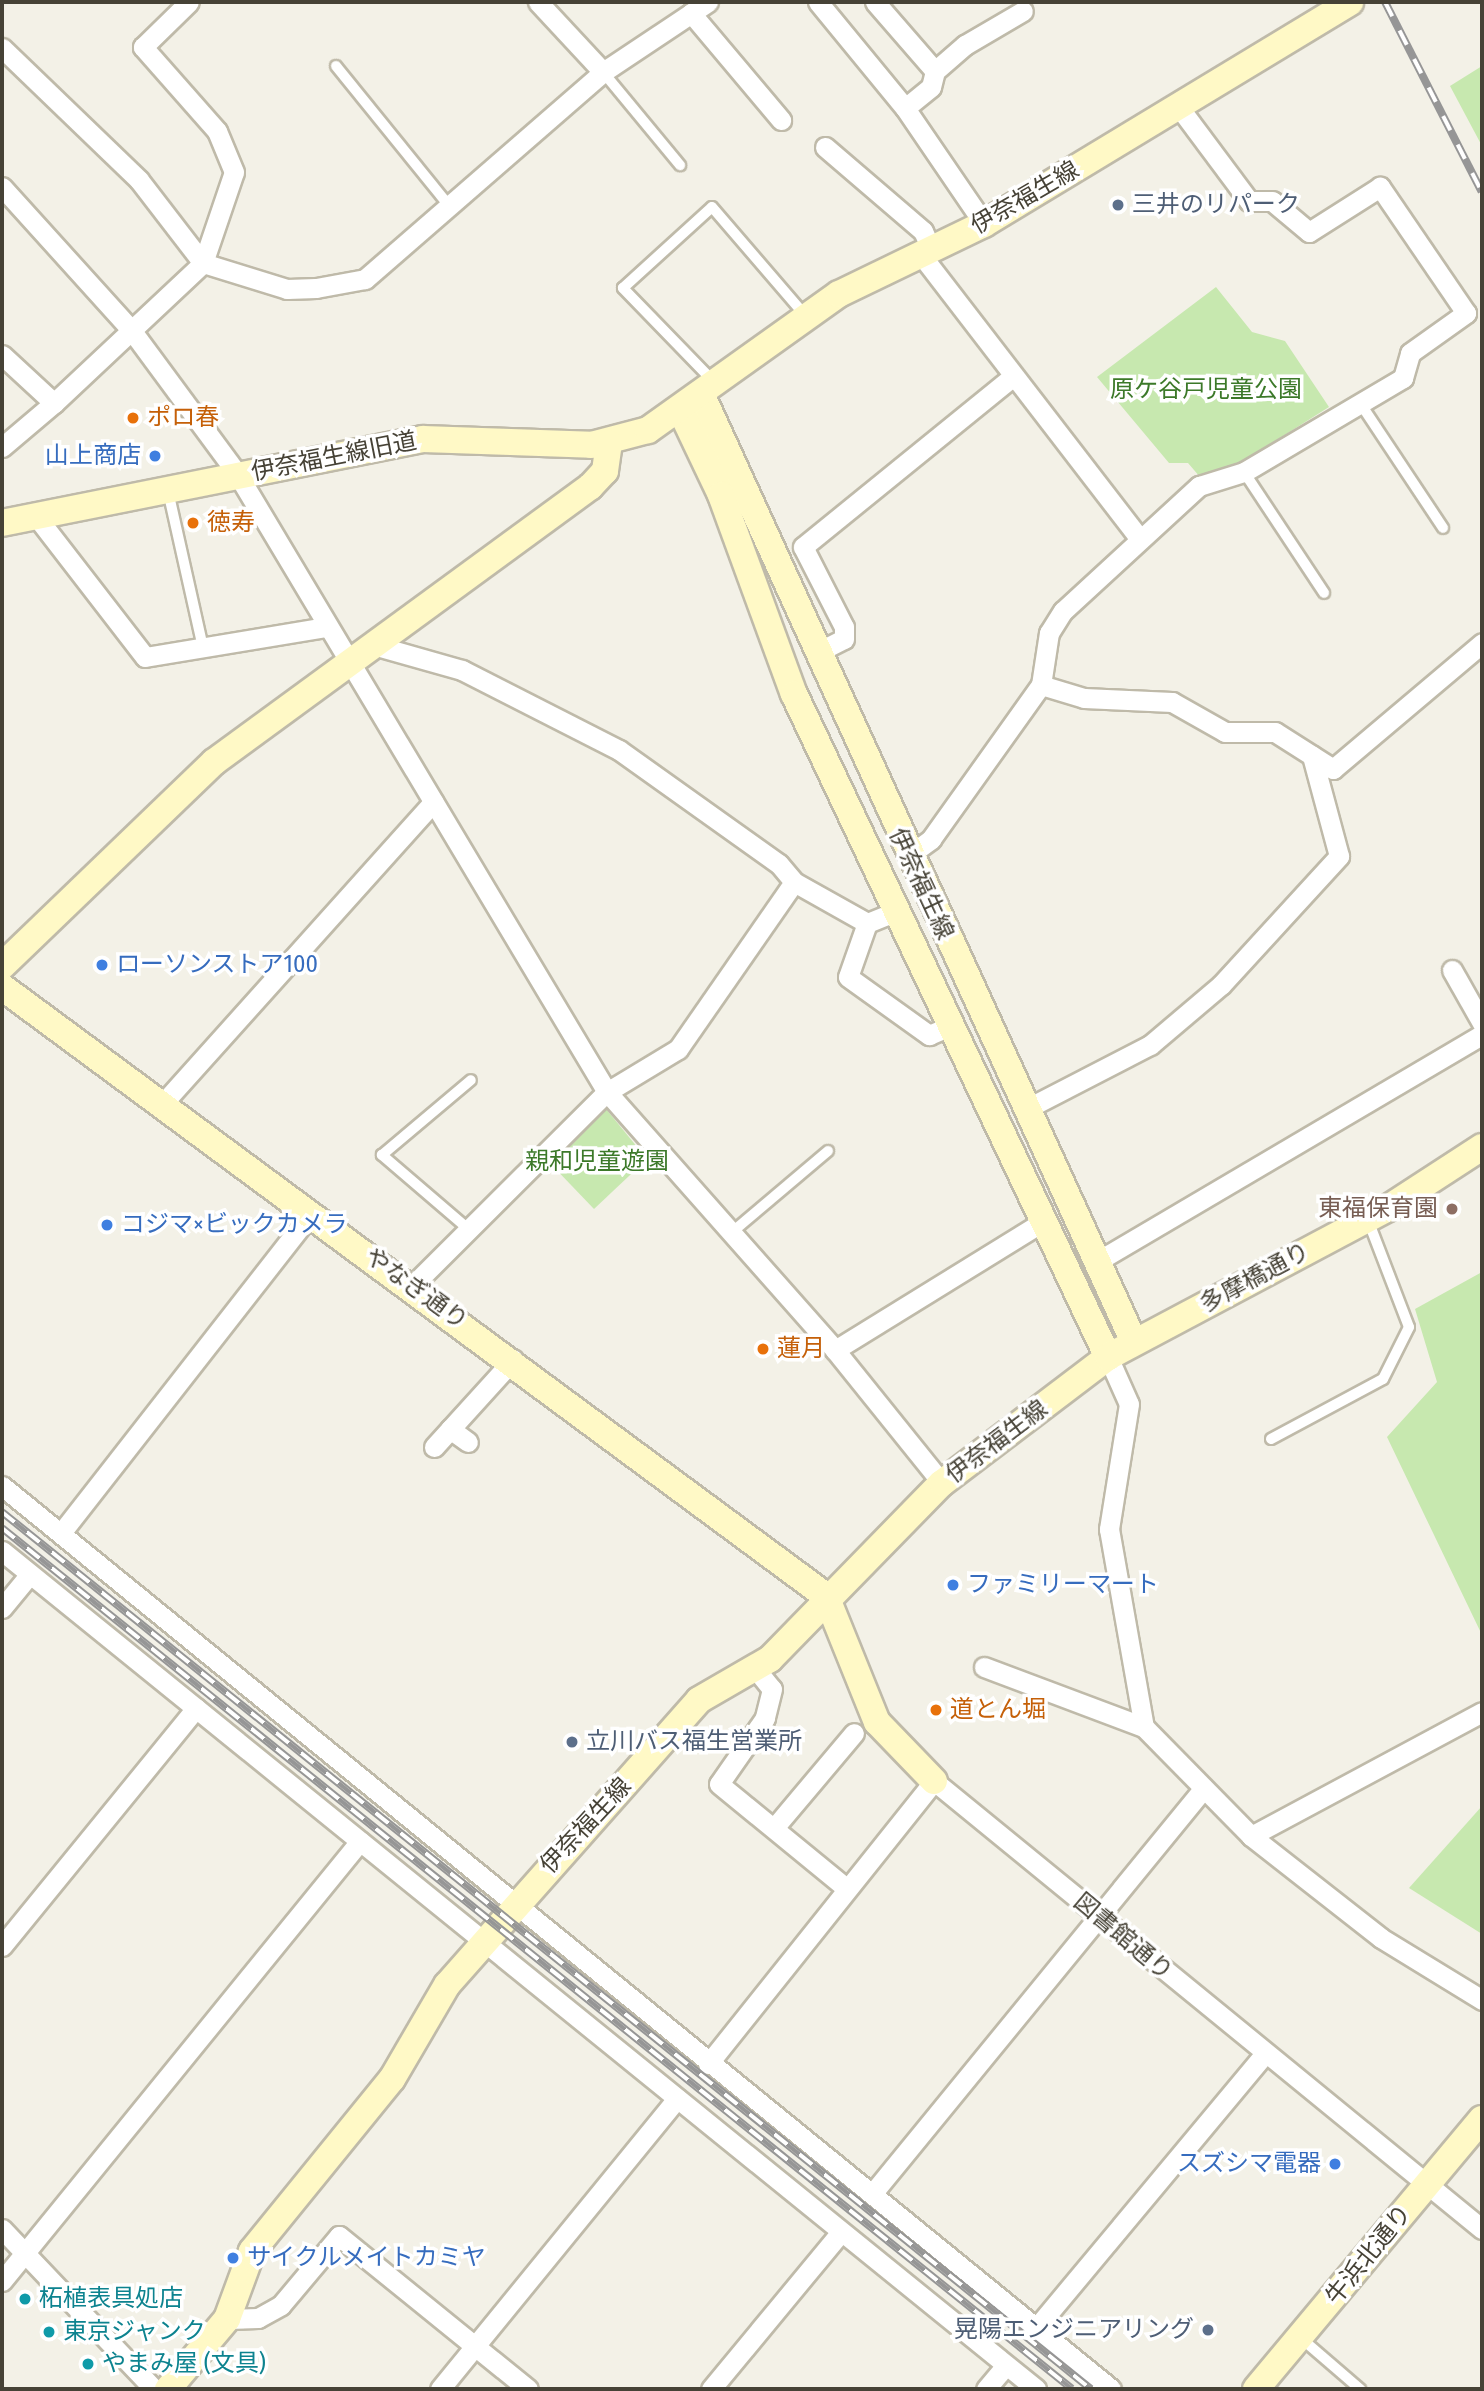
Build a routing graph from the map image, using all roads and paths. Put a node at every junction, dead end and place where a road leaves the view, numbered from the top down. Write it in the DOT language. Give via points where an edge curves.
graph roads {
  1 [pos="189,2"];
  2 [pos="538,2"];
  3 [pos="708,2"];
  4 [pos="818,2"];
  5 [pos="875,2"];
  6 [pos="1350,2"];
  7 [pos="1023,11"];
  8 [pos="691,13"];
  9 [pos="2,48"];
  10 [pos="336,66"];
  11 [pos="935,71"];
  12 [pos="603,72"];
  13 [pos="1179,107"];
  14 [pos="905,108"];
  15 [pos="781,120"];
  16 [pos="825,147"];
  17 [pos="680,165"];
  18 [pos="2,187"];
  19 [pos="451,209"];
  20 [pos="984,224"];
  21 [pos="927,253"];
  22 [pos="203,263"];
  23 [pos="805,315"];
  24 [pos="132,331"];
  25 [pos="2,355"];
  26 [pos="1012,377"];
  27 [pos="54,403"];
  28 [pos="691,403"];
  29 [pos="1360,403"];
  30 [pos="609,443"];
  31 [pos="2,447"];
  32 [pos="1244,472"];
  33 [pos="238,475"];
  34 [pos="168,489"];
  35 [pos="36,516"];
  36 [pos="2,523"];
  37 [pos="1443,528"];
  38 [pos="1139,538"];
  39 [pos="1324,593"];
  40 [pos="327,627"];
  41 [pos="1482,643"];
  42 [pos="370,644"];
  43 [pos="203,648"];
  44 [pos="816,653"];
  45 [pos="347,660"];
  46 [pos="1041,685"];
  47 [pos="1312,755"];
  48 [pos="433,802"];
  49 [pos="908,856"];
  50 [pos="794,882"];
  51 [pos="897,911"];
  52 [pos="867,923"];
  53 [pos="2,965"];
  54 [pos="1452,970"];
  55 [pos="2,987"];
  56 [pos="1482,1023"];
  57 [pos="950,1026"];
  58 [pos="1482,1035"];
  59 [pos="471,1080"];
  60 [pos="607,1092"];
  61 [pos="165,1101"];
  62 [pos="1026,1109"];
  63 [pos="1482,1147"];
  64 [pos="828,1151"];
  65 [pos="312,1213"];
  66 [pos="1368,1218"];
  67 [pos="1044,1221"];
  68 [pos="466,1227"];
  69 [pos="731,1233"];
  70 [pos="1096,1262"];
  71 [pos="412,1286"];
  72 [pos="1134,1342"];
  73 [pos="835,1350"];
  74 [pos="1108,1357"];
  75 [pos="513,1360"];
  76 [pos="450,1429"];
  77 [pos="1271,1439"];
  78 [pos="468,1441"];
  79 [pos="434,1447"];
  80 [pos="942,1483"];
  81 [pos="2,1486"];
  82 [pos="61,1533"];
  83 [pos="2,1551"];
  84 [pos="30,1574"];
  85 [pos="827,1596"];
  86 [pos="2,1608"];
  87 [pos="754,1667"];
  88 [pos="984,1667"];
  89 [pos="196,1708"];
  90 [pos="1482,1712"];
  91 [pos="1144,1727"];
  92 [pos="853,1733"];
  93 [pos="934,1781"];
  94 [pos="1204,1787"];
  95 [pos="774,1828"];
  96 [pos="1251,1836"];
  97 [pos="360,1841"];
  98 [pos="846,1888"];
  99 [pos="513,1906"];
  100 [pos="1100,1916"];
  101 [pos="483,1942"];
  102 [pos="2,1946"];
  103 [pos="1482,2000"];
  104 [pos="1263,2056"];
  105 [pos="708,2064"];
  106 [pos="677,2098"];
  107 [pos="1482,2119"];
  108 [pos="1427,2184"];
  109 [pos="872,2194"];
  110 [pos="2,2229"];
  111 [pos="1482,2229"];
  112 [pos="840,2233"];
  113 [pos="25,2253"];
  114 [pos="2,2281"];
  115 [pos="227,2319"];
  116 [pos="1037,2327"];
  117 [pos="1301,2338"];
  118 [pos="475,2346"];
  119 [pos="1006,2365"];
  120 [pos="154,2389"];
  121 [pos="168,2389"];
  122 [pos="440,2389"];
  123 [pos="528,2389"];
  124 [pos="711,2389"];
  125 [pos="986,2389"];
  126 [pos="1037,2389"];
  127 [pos="1111,2389"];
  128 [pos="1256,2389"];
  129 [pos="1360,2389"];
  1 -- 22 [label="street" via="143,47 217,131 234,172"];
  2 -- 12 [label="street"];
  3 -- 8 [label="street"];
  4 -- 14 [label="street"];
  5 -- 11 [label="street"];
  6 -- 13 [label="main road, 伊奈福生線"];
  7 -- 11 [label="street" via="965,45"];
  8 -- 12 [label="street"];
  8 -- 15 [label="street"];
  9 -- 22 [label="street" via="139,180"];
  10 -- 19 [label="lane"];
  11 -- 14 [label="street" via="931,87"];
  12 -- 17 [label="lane"];
  12 -- 19 [label="street"];
  13 -- 20 [label="main road, 伊奈福生線"];
  13 -- 29 [label="street" via="1249,201 1272,201 1309,232 1380,187 1466,304 1466,313 1410,353 1403,378"];
  14 -- 20 [label="street"];
  16 -- 21 [label="street" via="923,232"];
  18 -- 24 [label="street"];
  19 -- 22 [label="street" via="365,279 287,289"];
  20 -- 21 [label="main road, 伊奈福生線"];
  21 -- 23 [label="main road, 伊奈福生線"];
  21 -- 26 [label="street"];
  22 -- 24 [label="street"];
  23 -- 28 [label="main road, 伊奈福生線"];
  23 -- 28 [label="lane" via="712,207 623,288"];
  24 -- 27 [label="street"];
  24 -- 33 [label="street"];
  25 -- 27 [label="street"];
  26 -- 38 [label="street"];
  26 -- 44 [label="street" via="803,547 844,627 844,639"];
  27 -- 31 [label="street"];
  28 -- 30 [label="main road, 伊奈福生線旧道"];
  28 -- 44 [label="main road, 伊奈福生線"];
  28 -- 51 [label="main road, 伊奈福生線" via="794,694"];
  29 -- 32 [label="street"];
  29 -- 37 [label="lane"];
  30 -- 33 [label="main road, 伊奈福生線旧道" via="423,439"];
  30 -- 42 [label="main road" via="605,471 590,487"];
  32 -- 38 [label="street" via="1199,486"];
  32 -- 39 [label="lane"];
  33 -- 34 [label="main road, 伊奈福生線旧道"];
  33 -- 40 [label="street"];
  34 -- 35 [label="main road, 伊奈福生線旧道"];
  34 -- 43 [label="lane"];
  35 -- 36 [label="main road, 伊奈福生線旧道"];
  35 -- 43 [label="street" via="145,657"];
  38 -- 46 [label="street" via="1063,611 1049,633"];
  40 -- 43 [label="street"];
  40 -- 45 [label="street"];
  41 -- 47 [label="street" via="1333,769"];
  42 -- 45 [label="main road"];
  42 -- 50 [label="street" via="462,670 619,750 779,864"];
  44 -- 49 [label="main road, 伊奈福生線"];
  45 -- 48 [label="street"];
  45 -- 53 [label="main road" via="214,762"];
  46 -- 47 [label="street" via="1084,698 1172,702 1225,732 1275,732"];
  46 -- 49 [label="street" via="931,839"];
  47 -- 62 [label="street" via="1339,856 1220,985 1150,1045"];
  48 -- 60 [label="street"];
  48 -- 61 [label="street"];
  49 -- 62 [label="main road, 伊奈福生線"];
  50 -- 52 [label="street"];
  50 -- 60 [label="street" via="678,1049"];
  51 -- 52 [label="street"];
  51 -- 57 [label="main road, 伊奈福生線"];
  52 -- 57 [label="street" via="848,977 929,1035"];
  54 -- 56 [label="street"];
  55 -- 61 [label="main road, やなぎ通り"];
  57 -- 67 [label="main road, 伊奈福生線"];
  58 -- 70 [label="street"];
  59 -- 68 [label="lane" via="382,1155"];
  60 -- 68 [label="street"];
  60 -- 69 [label="street"];
  61 -- 65 [label="main road, やなぎ通り"];
  62 -- 70 [label="main road, 伊奈福生線"];
  63 -- 66 [label="main road, 多摩橋通り"];
  64 -- 69 [label="lane"];
  65 -- 71 [label="main road, やなぎ通り"];
  65 -- 82 [label="street"];
  66 -- 72 [label="main road, 多摩橋通り"];
  66 -- 77 [label="lane" via="1409,1326 1383,1379"];
  67 -- 73 [label="street"];
  67 -- 74 [label="main road, 伊奈福生線"];
  68 -- 71 [label="street"];
  69 -- 73 [label="street"];
  70 -- 72 [label="main road, 伊奈福生線"];
  71 -- 75 [label="main road, やなぎ通り"];
  72 -- 74 [label="main road, 伊奈福生線"];
  73 -- 80 [label="street"];
  74 -- 80 [label="main road, 伊奈福生線"];
  74 -- 91 [label="street" via="1129,1404 1109,1529"];
  75 -- 76 [label="street"];
  75 -- 85 [label="main road, やなぎ通り"];
  76 -- 78 [label="street"];
  76 -- 79 [label="street"];
  80 -- 85 [label="main road, 伊奈福生線"];
  81 -- 82 [label="street"];
  82 -- 99 [label="street"];
  83 -- 84 [label="street"];
  84 -- 86 [label="street"];
  84 -- 89 [label="street"];
  85 -- 87 [label="main road, 伊奈福生線" via="770,1659"];
  85 -- 93 [label="main road, 図書館通り" via="877,1722"];
  87 -- 95 [label="street" via="772,1689 765,1718 719,1784"];
  87 -- 99 [label="main road, 伊奈福生線" via="699,1700"];
  88 -- 91 [label="street"];
  89 -- 97 [label="street"];
  89 -- 102 [label="street"];
  90 -- 96 [label="street"];
  91 -- 94 [label="street"];
  92 -- 95 [label="street"];
  93 -- 98 [label="street"];
  93 -- 100 [label="street, 図書館通り"];
  94 -- 96 [label="street"];
  94 -- 100 [label="street"];
  95 -- 98 [label="street"];
  96 -- 103 [label="street" via="1381,1938"];
  97 -- 101 [label="street"];
  97 -- 113 [label="street"];
  98 -- 105 [label="street"];
  99 -- 101 [label="main road, 伊奈福生線"];
  99 -- 105 [label="street"];
  100 -- 104 [label="street, 図書館通り"];
  100 -- 109 [label="street"];
  101 -- 106 [label="street"];
  101 -- 115 [label="main road, 伊奈福生線" via="447,1985 392,2079 252,2251"];
  104 -- 108 [label="street, 図書館通り"];
  104 -- 116 [label="street"];
  105 -- 109 [label="street"];
  106 -- 112 [label="street"];
  106 -- 118 [label="street"];
  107 -- 108 [label="main road, 牛浜北通り"];
  108 -- 111 [label="street, 図書館通り"];
  108 -- 117 [label="main road, 牛浜北通り"];
  109 -- 116 [label="street"];
  110 -- 113 [label="street"];
  112 -- 119 [label="street"];
  112 -- 124 [label="street"];
  113 -- 114 [label="street"];
  113 -- 120 [label="street"];
  115 -- 118 [label="street" via="258,2318 281,2305 339,2236"];
  115 -- 121 [label="main road, 伊奈福生線"];
  116 -- 127 [label="street"];
  117 -- 128 [label="main road, 牛浜北通り"];
  117 -- 129 [label="lane"];
  118 -- 122 [label="street"];
  118 -- 123 [label="street"];
  119 -- 125 [label="street"];
  119 -- 126 [label="street"];
}
